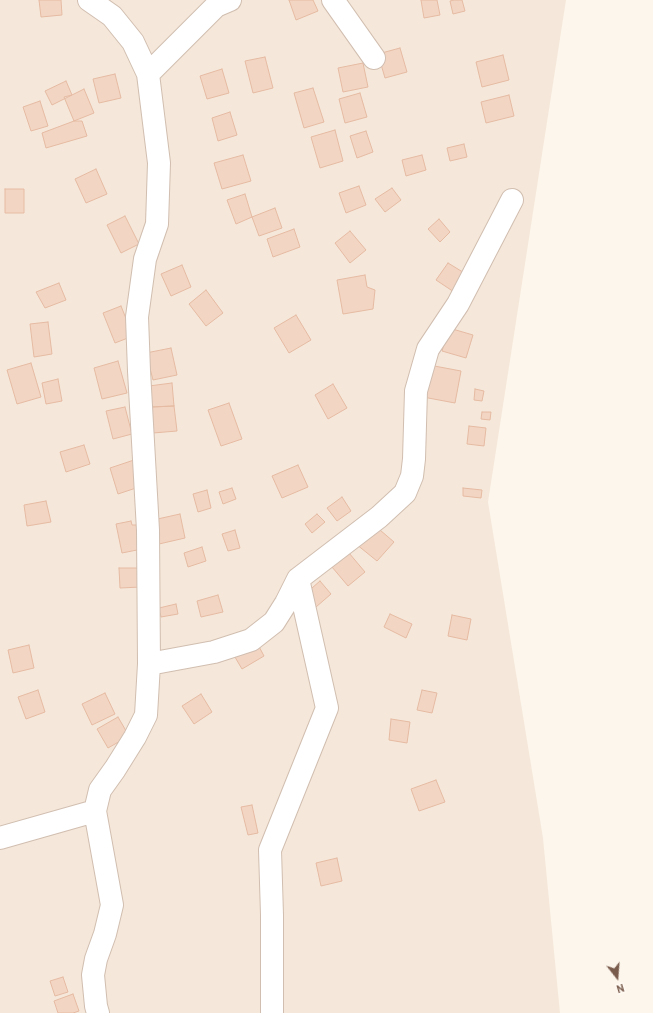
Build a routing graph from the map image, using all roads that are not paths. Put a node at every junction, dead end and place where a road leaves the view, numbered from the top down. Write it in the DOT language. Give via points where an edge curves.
graph roads {
  1 [pos="89,0"];
  2 [pos="230,0"];
  3 [pos="333,0"];
  4 [pos="374,58"];
  5 [pos="148,74"];
  6 [pos="512,200"];
  7 [pos="298,579"];
  8 [pos="149,664"];
  9 [pos="95,812"];
  10 [pos="0,838"];
  11 [pos="98,1013"];
  12 [pos="272,1013"];
  1 -- 5 [label="street" via="112,16 134,42"];
  2 -- 5 [label="street" via="216,6"];
  3 -- 4 [label="street"];
  5 -- 8 [label="street" via="159,163 157,224 144,259 137,317 148,530"];
  6 -- 7 [label="street" via="458,304 428,349 416,391 414,459 412,476 405,492 379,517"];
  7 -- 8 [label="street" via="274,622 251,640 214,652"];
  7 -- 12 [label="street" via="327,708 270,850"];
  8 -- 9 [label="street" via="146,715 116,769 100,790"];
  9 -- 10 [label="street"];
  9 -- 11 [label="street" via="112,905 93,975"];
}
